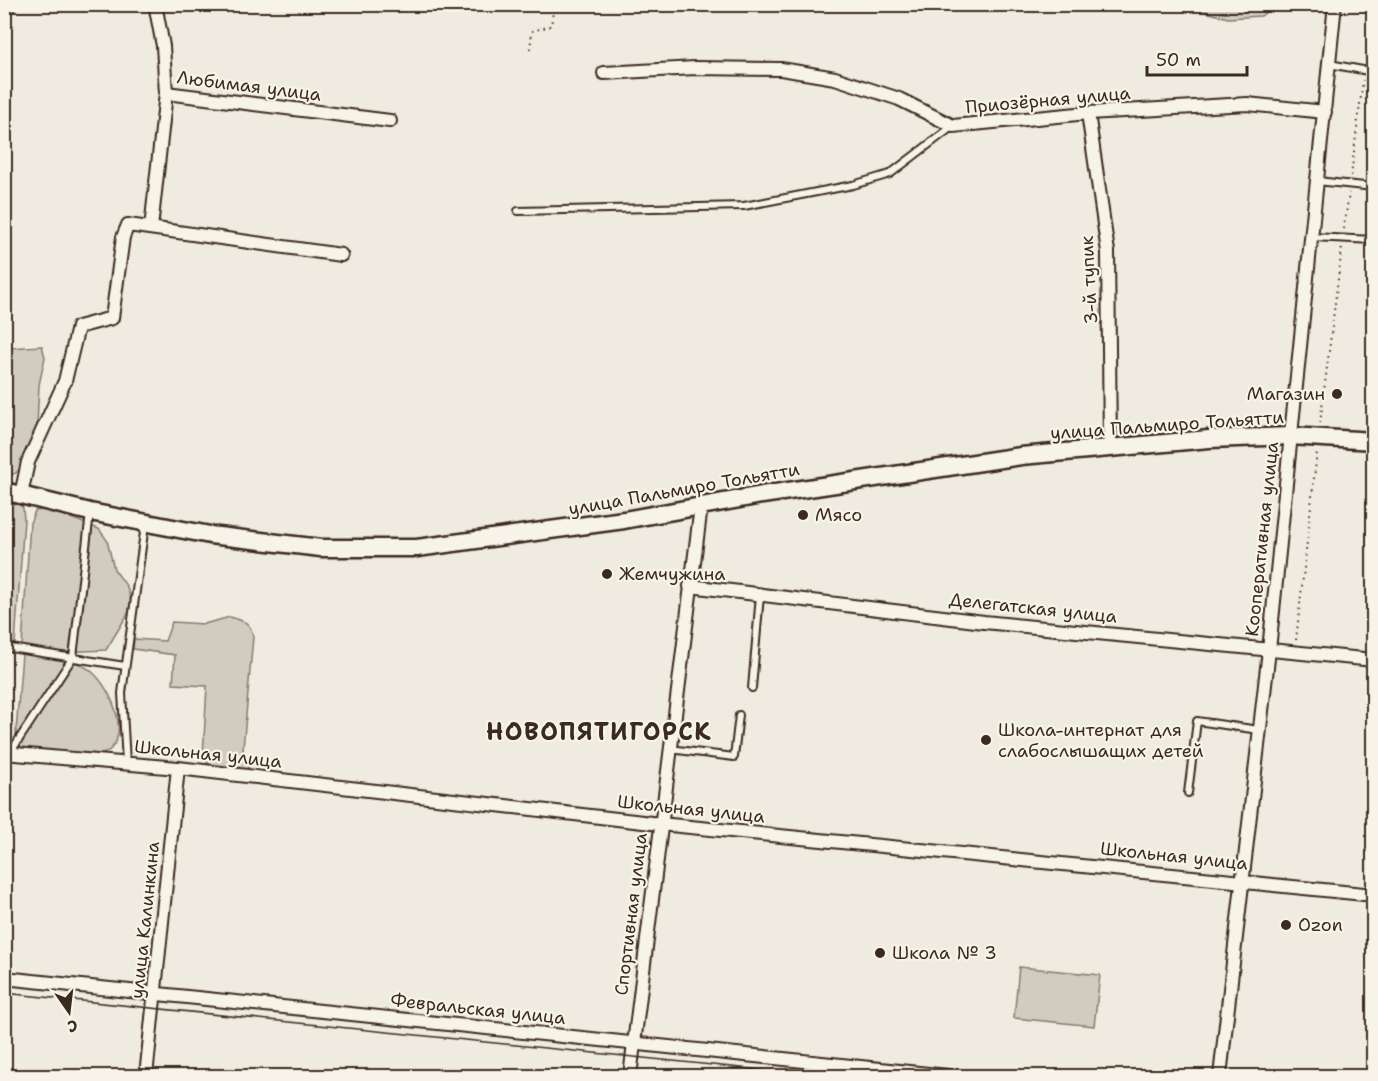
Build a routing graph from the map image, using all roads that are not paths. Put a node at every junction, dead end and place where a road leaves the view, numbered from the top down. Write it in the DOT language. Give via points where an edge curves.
graph roads {
  1 [pos="10,4"];
  2 [pos="155,4"];
  3 [pos="1335,4"];
  4 [pos="4,9"];
  5 [pos="1329,64"];
  6 [pos="1374,72"];
  7 [pos="604,73"];
  8 [pos="166,93"];
  9 [pos="1325,112"];
  10 [pos="1088,113"];
  11 [pos="390,121"];
  12 [pos="953,126"];
  13 [pos="1317,181"];
  14 [pos="1374,187"];
  15 [pos="518,212"];
  16 [pos="151,228"];
  17 [pos="1312,237"];
  18 [pos="1374,240"];
  19 [pos="341,255"];
  20 [pos="1290,436"];
  21 [pos="1374,441"];
  22 [pos="1110,446"];
  23 [pos="13,493"];
  24 [pos="701,506"];
  25 [pos="90,512"];
  26 [pos="146,524"];
  27 [pos="690,586"];
  28 [pos="760,595"];
  29 [pos="4,647"];
  30 [pos="1269,650"];
  31 [pos="73,657"];
  32 [pos="1374,660"];
  33 [pos="126,666"];
  34 [pos="752,688"];
  35 [pos="739,715"];
  36 [pos="1260,730"];
  37 [pos="670,749"];
  38 [pos="7,753"];
  39 [pos="126,763"];
  40 [pos="178,768"];
  41 [pos="1188,793"];
  42 [pos="660,824"];
  43 [pos="1243,881"];
  44 [pos="1374,895"];
  45 [pos="4,978"];
  46 [pos="156,996"];
  47 [pos="634,1043"];
  48 [pos="147,1077"];
  49 [pos="630,1077"];
  50 [pos="948,1077"];
  51 [pos="1220,1077"];
  1 -- 4 [label="street"];
  2 -- 8 [label="street"];
  3 -- 5 [label="street, Кооперативная улица"];
  5 -- 6 [label="lane"];
  5 -- 9 [label="street, Кооперативная улица"];
  7 -- 12 [label="street, Приозёрная улица" via="781,69 835,78 899,99"];
  8 -- 11 [label="street, Любимая улица"];
  8 -- 16 [label="street, Любимая улица"];
  9 -- 10 [label="street, Приозёрная улица" via="1247,104"];
  9 -- 13 [label="street, Кооперативная улица"];
  10 -- 12 [label="street, Приозёрная улица"];
  10 -- 22 [label="street, 3-й тупик" via="1108,252"];
  12 -- 15 [label="lane" via="890,174 853,185 744,206"];
  13 -- 14 [label="lane"];
  13 -- 17 [label="street, Кооперативная улица"];
  16 -- 19 [label="street"];
  16 -- 23 [label="street" via="128,225 112,318 78,327 65,381"];
  17 -- 18 [label="lane"];
  17 -- 20 [label="street, Кооперативная улица"];
  20 -- 21 [label="street, улица Пальмиро Тольятти"];
  20 -- 22 [label="street, улица Пальмиро Тольятти"];
  20 -- 30 [label="street, Кооперативная улица"];
  22 -- 24 [label="street, улица Пальмиро Тольятти" via="936,467"];
  23 -- 25 [label="street, улица Пальмиро Тольятти"];
  24 -- 26 [label="street, улица Пальмиро Тольятти" via="417,548 321,548 210,536"];
  24 -- 27 [label="street, Спортивная улица"];
  25 -- 26 [label="street, улица Пальмиро Тольятти"];
  25 -- 31 [label="lane"];
  26 -- 33 [label="lane"];
  27 -- 28 [label="street, Делегатская улица"];
  27 -- 37 [label="street, Спортивная улица"];
  28 -- 30 [label="street, Делегатская улица"];
  28 -- 34 [label="lane"];
  29 -- 31 [label="lane"];
  30 -- 32 [label="street, Делегатская улица"];
  30 -- 36 [label="street, Кооперативная улица"];
  31 -- 33 [label="lane"];
  31 -- 38 [label="lane"];
  33 -- 39 [label="lane" via="122,693"];
  35 -- 37 [label="lane" via="734,758"];
  36 -- 41 [label="lane" via="1197,721"];
  36 -- 43 [label="street, Кооперативная улица"];
  37 -- 42 [label="street, Спортивная улица"];
  38 -- 39 [label="street, Школьная улица"];
  39 -- 40 [label="street, Школьная улица"];
  40 -- 42 [label="street, Школьная улица"];
  40 -- 46 [label="street, улица Калинкина"];
  42 -- 43 [label="street, Школьная улица"];
  42 -- 47 [label="street, Спортивная улица"];
  43 -- 44 [label="street, Школьная улица"];
  43 -- 51 [label="street, Кооперативная улица"];
  45 -- 46 [label="street, Февральская улица"];
  46 -- 47 [label="street, Февральская улица"];
  46 -- 48 [label="street, улица Калинкина"];
  47 -- 49 [label="street, Спортивная улица"];
  47 -- 50 [label="street, Февральская улица"];
}
